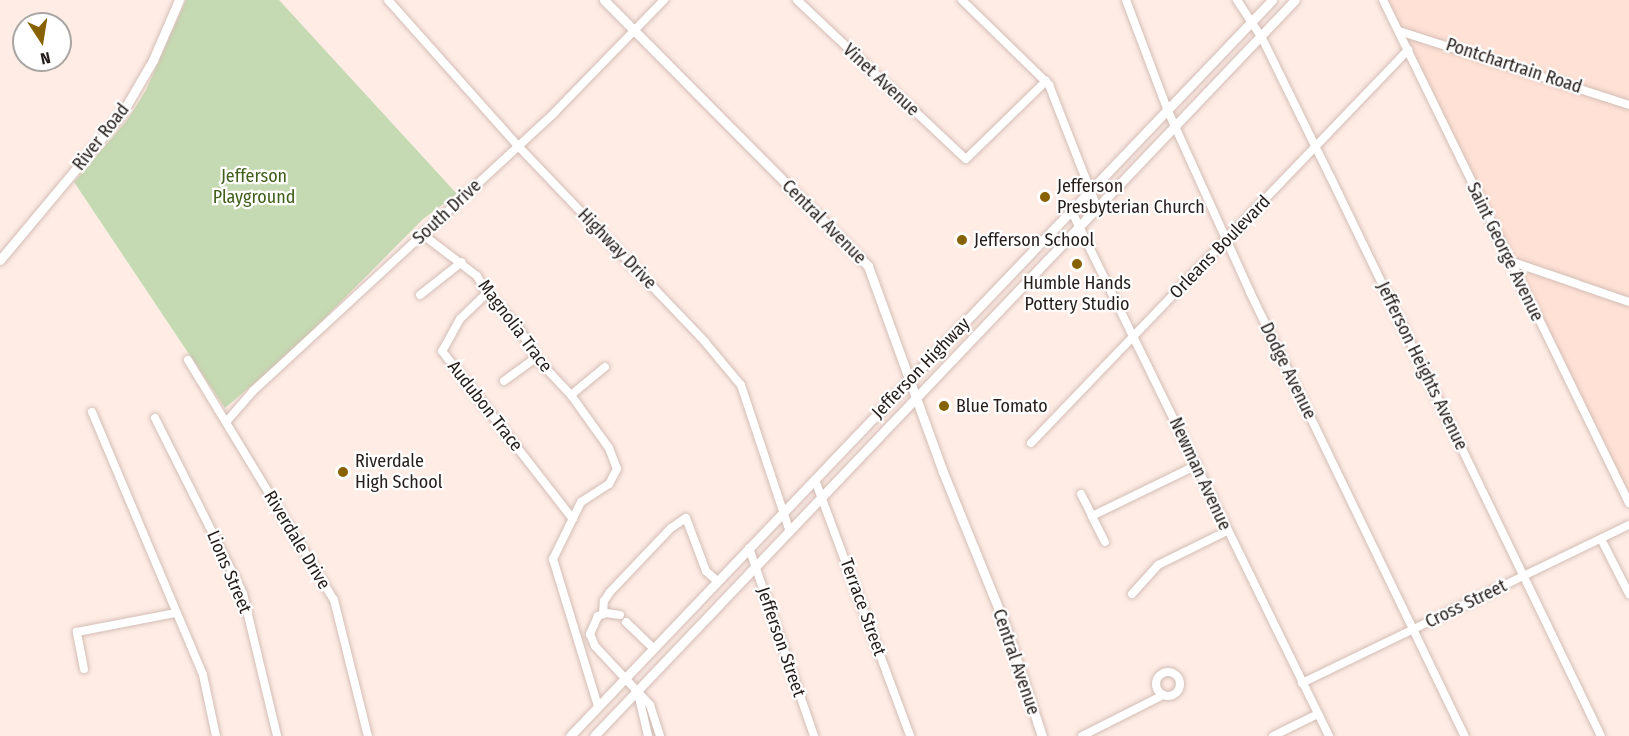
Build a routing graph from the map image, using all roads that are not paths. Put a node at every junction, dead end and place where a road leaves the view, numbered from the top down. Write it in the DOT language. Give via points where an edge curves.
graph roads {
  1 [pos="179,0"];
  2 [pos="388,0"];
  3 [pos="604,0"];
  4 [pos="664,0"];
  5 [pos="796,0"];
  6 [pos="962,0"];
  7 [pos="1126,0"];
  8 [pos="1237,0"];
  9 [pos="1272,0"];
  10 [pos="1295,0"];
  11 [pos="1383,0"];
  12 [pos="1252,23"];
  13 [pos="634,30"];
  14 [pos="1399,31"];
  15 [pos="1262,38"];
  16 [pos="1408,50"];
  17 [pos="1046,81"];
  18 [pos="1629,105"];
  19 [pos="1168,111"];
  20 [pos="1178,127"];
  21 [pos="518,146"];
  22 [pos="1315,146"];
  23 [pos="1091,193"];
  24 [pos="1098,210"];
  25 [pos="1072,212"];
  26 [pos="1080,228"];
  27 [pos="422,234"];
  28 [pos="1227,241"];
  29 [pos="0,260"];
  30 [pos="1510,261"];
  31 [pos="462,262"];
  32 [pos="487,293"];
  33 [pos="420,295"];
  34 [pos="1629,302"];
  35 [pos="1134,336"];
  36 [pos="536,358"];
  37 [pos="188,360"];
  38 [pos="605,367"];
  39 [pos="911,379"];
  40 [pos="504,381"];
  41 [pos="571,395"];
  42 [pos="917,399"];
  43 [pos="92,412"];
  44 [pos="155,418"];
  45 [pos="227,421"];
  46 [pos="1031,443"];
  47 [pos="1197,465"];
  48 [pos="815,480"];
  49 [pos="1081,494"];
  50 [pos="823,497"];
  51 [pos="1629,503"];
  52 [pos="782,514"];
  53 [pos="1092,516"];
  54 [pos="573,519"];
  55 [pos="1629,525"];
  56 [pos="1227,531"];
  57 [pos="789,532"];
  58 [pos="1601,539"];
  59 [pos="1105,542"];
  60 [pos="749,548"];
  61 [pos="755,567"];
  62 [pos="1524,576"];
  63 [pos="717,582"];
  64 [pos="1132,594"];
  65 [pos="1629,594"];
  66 [pos="176,613"];
  67 [pos="603,614"];
  68 [pos="620,615"];
  69 [pos="626,622"];
  70 [pos="1413,629"];
  71 [pos="654,648"];
  72 [pos="84,669"];
  73 [pos="624,679"];
  74 [pos="1302,683"];
  75 [pos="638,695"];
  76 [pos="1163,695"];
  77 [pos="598,706"];
  78 [pos="1318,714"];
  79 [pos="216,736"];
  80 [pos="277,736"];
  81 [pos="369,736"];
  82 [pos="570,736"];
  83 [pos="594,736"];
  84 [pos="648,736"];
  85 [pos="660,736"];
  86 [pos="814,736"];
  87 [pos="910,736"];
  88 [pos="1042,736"];
  89 [pos="1082,736"];
  90 [pos="1273,736"];
  91 [pos="1329,736"];
  92 [pos="1465,736"];
  93 [pos="1601,736"];
  1 -- 29 [label="main road, River Road" via="153,60 121,115"];
  2 -- 21 [label="street, Highway Drive"];
  3 -- 13 [label="main road, Central Avenue"];
  4 -- 13 [label="street, South Drive"];
  5 -- 17 [label="street, Vinet Avenue" via="966,159"];
  6 -- 17 [label="street"];
  7 -- 19 [label="street, Dodge Avenue"];
  8 -- 12 [label="street, Jefferson Heights Avenue"];
  9 -- 12 [label="main road, Jefferson Highway"];
  10 -- 15 [label="main road, Jefferson Highway"];
  11 -- 14 [label="street, Saint George Avenue"];
  12 -- 15 [label="street, Jefferson Heights Avenue"];
  12 -- 19 [label="main road, Jefferson Highway"];
  13 -- 21 [label="street, South Drive"];
  13 -- 39 [label="main road, Central Avenue" via="868,266"];
  14 -- 16 [label="street, Saint George Avenue"];
  14 -- 18 [label="street, Pontchartrain Road"];
  15 -- 20 [label="main road, Jefferson Highway"];
  15 -- 22 [label="street, Jefferson Heights Avenue"];
  16 -- 22 [label="street, Orleans Boulevard"];
  16 -- 30 [label="street, Saint George Avenue"];
  17 -- 23 [label="street"];
  19 -- 20 [label="street, Dodge Avenue"];
  19 -- 23 [label="main road, Jefferson Highway"];
  20 -- 24 [label="main road, Jefferson Highway"];
  20 -- 28 [label="street, Dodge Avenue"];
  21 -- 27 [label="street, South Drive"];
  21 -- 52 [label="street, Highway Drive" via="705,342 741,385"];
  22 -- 28 [label="street, Orleans Boulevard"];
  22 -- 62 [label="street, Jefferson Heights Avenue"];
  23 -- 24 [label="street"];
  23 -- 25 [label="main road, Jefferson Highway"];
  24 -- 26 [label="main road, Jefferson Highway"];
  25 -- 26 [label="street, Newman Avenue"];
  25 -- 39 [label="main road, Jefferson Highway"];
  26 -- 35 [label="street, Newman Avenue"];
  26 -- 42 [label="main road, Jefferson Highway"];
  27 -- 31 [label="street, Magnolia Trace" via="433,246"];
  27 -- 45 [label="street, South Drive"];
  28 -- 35 [label="street, Orleans Boulevard"];
  28 -- 70 [label="street, Dodge Avenue"];
  30 -- 34 [label="street"];
  30 -- 51 [label="street, Saint George Avenue"];
  31 -- 32 [label="street, Magnolia Trace"];
  31 -- 33 [label="street"];
  32 -- 36 [label="street, Magnolia Trace" via="519,328"];
  32 -- 54 [label="street, Audubon Trace" via="460,319 442,351"];
  35 -- 46 [label="street, Orleans Boulevard"];
  35 -- 47 [label="street, Newman Avenue"];
  36 -- 40 [label="street"];
  36 -- 41 [label="street, Magnolia Trace"];
  37 -- 45 [label="street, Riverdale Drive"];
  38 -- 41 [label="street"];
  39 -- 42 [label="main road, Central Avenue"];
  39 -- 48 [label="main road, Jefferson Highway"];
  41 -- 54 [label="street" via="609,448 617,469 609,484 581,502"];
  42 -- 50 [label="main road, Jefferson Highway"];
  42 -- 88 [label="main road, Central Avenue" via="1005,626"];
  43 -- 66 [label="street"];
  44 -- 80 [label="street, Lions Street" via="243,594"];
  45 -- 81 [label="street, Riverdale Drive" via="334,600"];
  47 -- 53 [label="street"];
  47 -- 56 [label="street, Newman Avenue"];
  48 -- 50 [label="street, Terrace Street"];
  48 -- 52 [label="main road, Jefferson Highway"];
  49 -- 53 [label="street"];
  50 -- 57 [label="main road, Jefferson Highway"];
  50 -- 87 [label="street, Terrace Street"];
  52 -- 57 [label="street, Highway Drive"];
  52 -- 60 [label="main road, Jefferson Highway"];
  53 -- 59 [label="street"];
  54 -- 77 [label="street" via="553,559"];
  55 -- 58 [label="street, Cross Street"];
  56 -- 64 [label="street" via="1158,566"];
  56 -- 74 [label="street, Newman Avenue"];
  57 -- 61 [label="main road, Jefferson Highway"];
  58 -- 62 [label="street, Cross Street"];
  58 -- 65 [label="street"];
  60 -- 61 [label="street, Jefferson Street"];
  60 -- 63 [label="main road, Jefferson Highway"];
  61 -- 75 [label="main road, Jefferson Highway"];
  61 -- 86 [label="street, Jefferson Street"];
  62 -- 70 [label="street, Cross Street"];
  62 -- 93 [label="street, Jefferson Heights Avenue"];
  63 -- 67 [label="street" via="706,571 686,519 671,528 604,600"];
  63 -- 71 [label="main road, Jefferson Highway"];
  66 -- 72 [label="street" via="77,632"];
  66 -- 79 [label="street" via="203,675"];
  67 -- 68 [label="street"];
  67 -- 73 [label="street" via="591,625 590,634 595,646"];
  69 -- 71 [label="street"];
  70 -- 74 [label="street, Cross Street"];
  70 -- 92 [label="street, Dodge Avenue"];
  71 -- 73 [label="main road, Jefferson Highway"];
  73 -- 75 [label="street"];
  73 -- 77 [label="main road, Jefferson Highway"];
  74 -- 78 [label="street, Newman Avenue"];
  75 -- 83 [label="main road, Jefferson Highway"];
  75 -- 84 [label="street"];
  75 -- 85 [label="street" via="650,705"];
  76 -- 89 [label="street"];
  77 -- 82 [label="main road, Jefferson Highway"];
  78 -- 90 [label="street"];
  78 -- 91 [label="street, Newman Avenue"];
}
